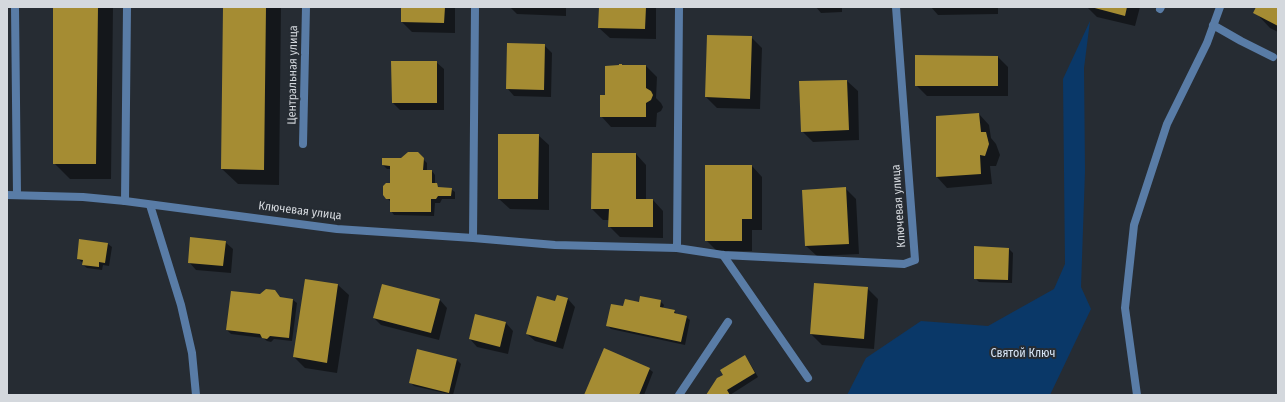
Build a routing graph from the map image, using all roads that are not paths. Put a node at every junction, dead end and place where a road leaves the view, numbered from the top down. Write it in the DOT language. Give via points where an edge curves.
graph roads {
  1 [pos="15,7"];
  2 [pos="127,7"];
  3 [pos="306,7"];
  4 [pos="475,7"];
  5 [pos="679,7"];
  6 [pos="896,7"];
  7 [pos="1220,7"];
  8 [pos="1213,24"];
  9 [pos="1273,57"];
  10 [pos="303,144"];
  11 [pos="7,195"];
  12 [pos="17,195"];
  13 [pos="126,201"];
  14 [pos="150,205"];
  15 [pos="472,238"];
  16 [pos="677,248"];
  17 [pos="723,255"];
  18 [pos="728,322"];
  19 [pos="808,378"];
  20 [pos="196,395"];
  21 [pos="679,395"];
  22 [pos="1137,395"];
  1 -- 12 [label="street"];
  2 -- 13 [label="street"];
  3 -- 10 [label="street, Центральная улица"];
  4 -- 15 [label="street"];
  5 -- 16 [label="street"];
  6 -- 17 [label="street, Ключевая улица" via="915,260 904,264"];
  7 -- 8 [label="street"];
  8 -- 9 [label="street"];
  8 -- 22 [label="street" via="1207,43 1166,124 1134,225 1125,308"];
  11 -- 12 [label="street, Ключевая улица"];
  12 -- 13 [label="street, Ключевая улица"];
  13 -- 14 [label="street, Ключевая улица"];
  14 -- 15 [label="street, Ключевая улица" via="337,229"];
  14 -- 20 [label="street" via="181,305 192,353"];
  15 -- 16 [label="street, Ключевая улица" via="555,245"];
  16 -- 17 [label="street, Ключевая улица"];
  17 -- 19 [label="street"];
  18 -- 21 [label="street"];
}
